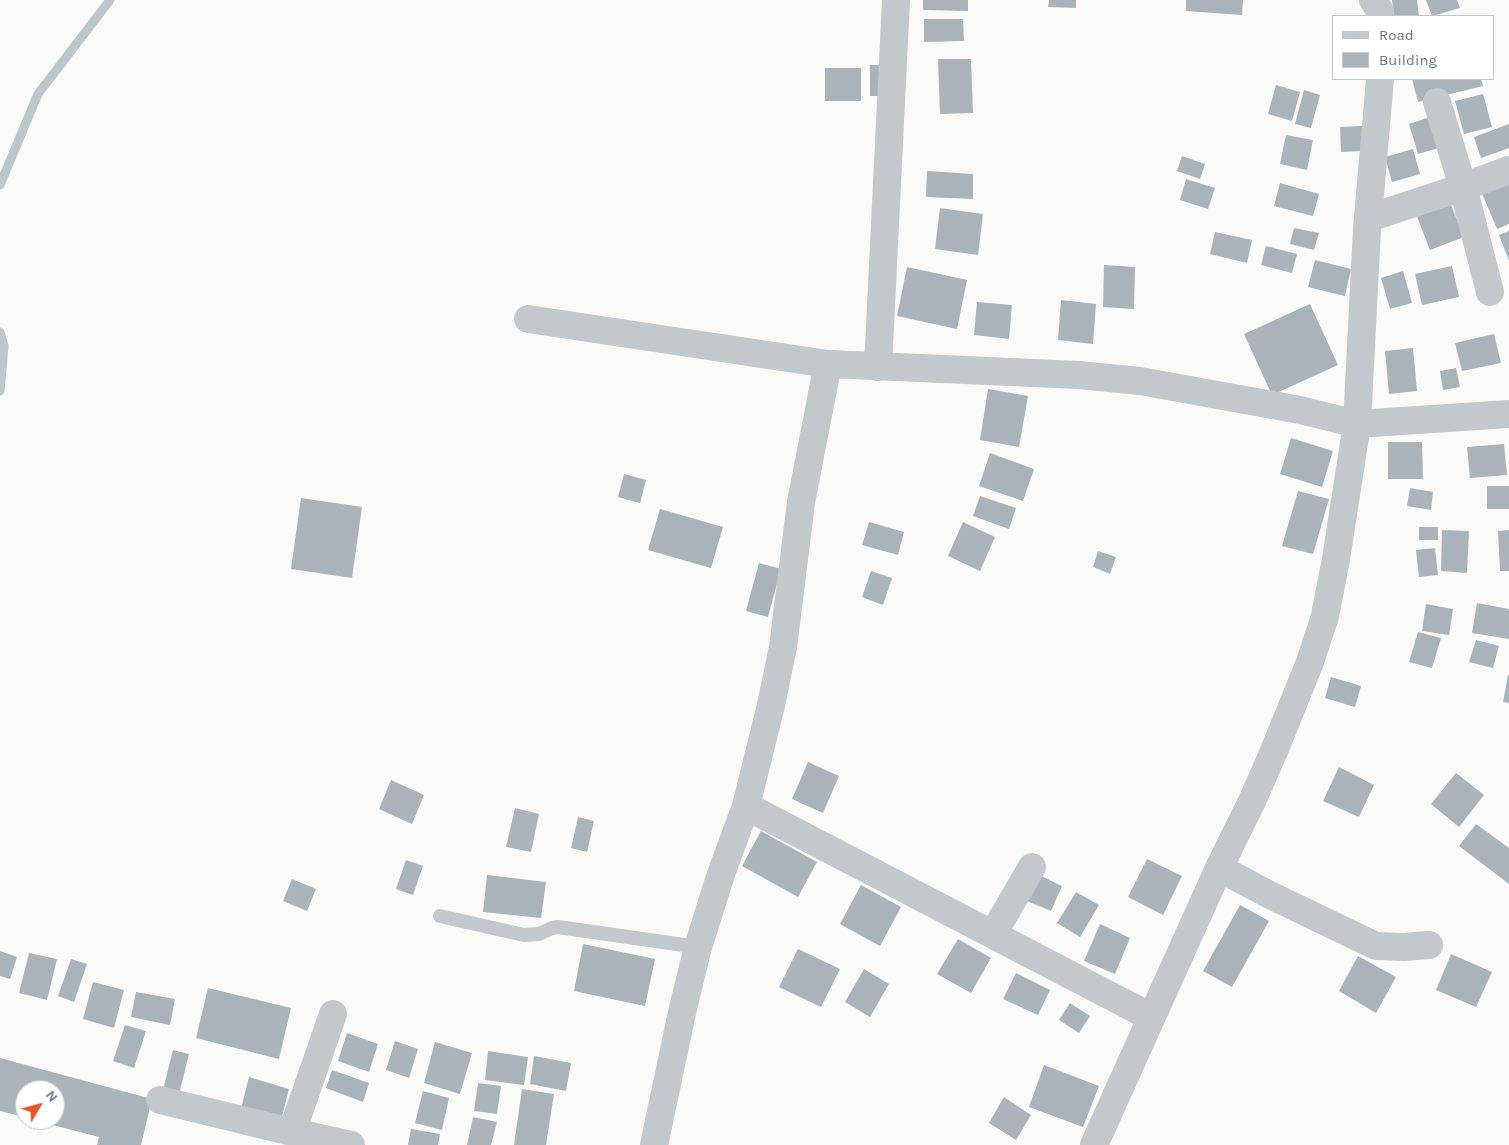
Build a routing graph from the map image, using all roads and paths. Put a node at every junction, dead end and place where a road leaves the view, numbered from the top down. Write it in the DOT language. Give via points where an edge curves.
graph roads {
  1 [pos="896,0"];
  2 [pos="1380,80"];
  3 [pos="1437,102"];
  4 [pos="1509,170"];
  5 [pos="1463,187"];
  6 [pos="1369,218"];
  7 [pos="1490,292"];
  8 [pos="528,319"];
  9 [pos="828,364"];
  10 [pos="878,367"];
  11 [pos="1509,414"];
  12 [pos="1357,424"];
  13 [pos="746,806"];
  14 [pos="1032,867"];
  15 [pos="1219,868"];
  16 [pos="440,916"];
  17 [pos="992,934"];
  18 [pos="1428,945"];
  19 [pos="698,947"];
  20 [pos="333,1014"];
  21 [pos="1151,1017"];
  22 [pos="160,1100"];
  23 [pos="292,1132"];
  24 [pos="351,1145"];
  25 [pos="654,1145"];
  26 [pos="1094,1145"];
  1 -- 10 [label="street"];
  2 -- 6 [label="street"];
  3 -- 5 [label="street"];
  4 -- 5 [label="street"];
  5 -- 6 [label="street"];
  5 -- 7 [label="street"];
  6 -- 12 [label="street"];
  8 -- 9 [label="street"];
  9 -- 10 [label="street"];
  9 -- 13 [label="street" via="801,502 783,647"];
  10 -- 12 [label="street" via="1079,375 1140,381 1300,410"];
  11 -- 12 [label="street"];
  12 -- 15 [label="street" via="1325,616 1274,751"];
  13 -- 17 [label="street"];
  13 -- 19 [label="street"];
  14 -- 17 [label="street"];
  15 -- 18 [label="street" via="1376,946"];
  15 -- 21 [label="street"];
  16 -- 19 [label="lane" via="524,934 540,934 558,927"];
  17 -- 21 [label="street"];
  19 -- 25 [label="street"];
  20 -- 23 [label="street"];
  21 -- 26 [label="street"];
  22 -- 23 [label="street"];
  23 -- 24 [label="street"];
}
